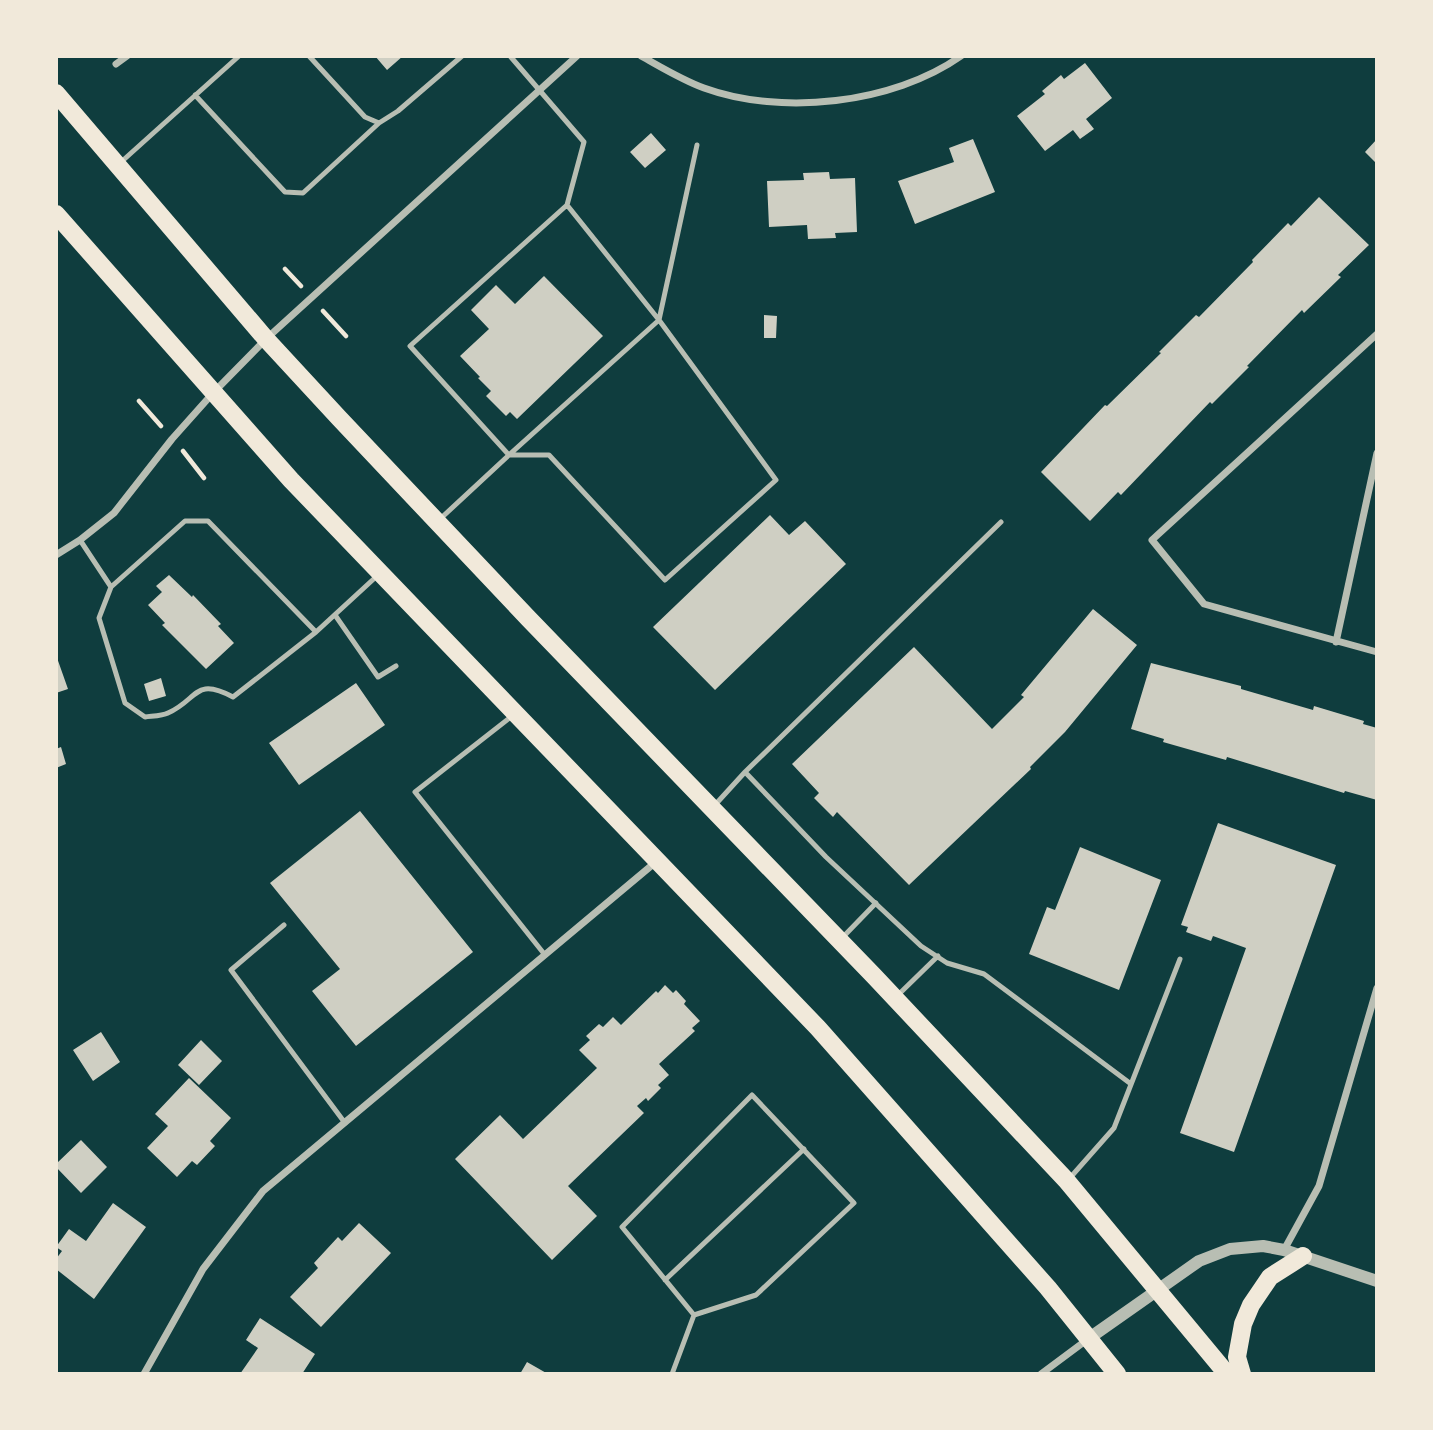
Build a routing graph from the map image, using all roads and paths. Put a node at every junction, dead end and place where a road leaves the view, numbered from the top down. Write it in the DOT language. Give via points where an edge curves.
graph roads {
  1 [pos="127,56"];
  2 [pos="239,56"];
  3 [pos="309,56"];
  4 [pos="462,56"];
  5 [pos="510,56"];
  6 [pos="577,56"];
  7 [pos="641,56"];
  8 [pos="961,56"];
  9 [pos="116,64"];
  10 [pos="540,90"];
  11 [pos="56,93"];
  12 [pos="195,95"];
  13 [pos="379,123"];
  14 [pos="697,145"];
  15 [pos="117,165"];
  16 [pos="567,205"];
  17 [pos="56,214"];
  18 [pos="659,320"];
  19 [pos="1377,334"];
  20 [pos="266,339"];
  21 [pos="213,393"];
  22 [pos="1377,453"];
  23 [pos="509,456"];
  24 [pos="437,522"];
  25 [pos="1001,522"];
  26 [pos="80,540"];
  27 [pos="56,555"];
  28 [pos="380,573"];
  29 [pos="111,587"];
  30 [pos="335,615"];
  31 [pos="316,632"];
  32 [pos="1336,642"];
  33 [pos="1377,652"];
  34 [pos="396,666"];
  35 [pos="514,714"];
  36 [pos="745,772"];
  37 [pos="712,808"];
  38 [pos="657,860"];
  39 [pos="876,903"];
  40 [pos="284,925"];
  41 [pos="840,940"];
  42 [pos="545,956"];
  43 [pos="938,956"];
  44 [pos="1180,959"];
  45 [pos="1377,988"];
  46 [pos="895,998"];
  47 [pos="1131,1084"];
  48 [pos="345,1123"];
  49 [pos="804,1149"];
  50 [pos="1067,1181"];
  51 [pos="1284,1250"];
  52 [pos="1303,1256"];
  53 [pos="665,1280"];
  54 [pos="1377,1280"];
  55 [pos="1158,1291"];
  56 [pos="694,1315"];
  57 [pos="1088,1339"];
  58 [pos="144,1374"];
  59 [pos="672,1374"];
  60 [pos="1041,1374"];
  61 [pos="1117,1374"];
  62 [pos="1227,1374"];
  63 [pos="1242,1374"];
  1 -- 9 [label="street"];
  2 -- 12 [label="lane"];
  3 -- 13 [label="lane" via="365,117"];
  4 -- 13 [label="lane"];
  5 -- 10 [label="lane"];
  6 -- 10 [label="street"];
  7 -- 8 [label="street" via="704,88 772,102 811,104 892,90"];
  10 -- 16 [label="lane" via="584,142"];
  10 -- 20 [label="street"];
  11 -- 15 [label="main road"];
  12 -- 13 [label="lane" via="285,192 303,193"];
  12 -- 15 [label="lane"];
  14 -- 18 [label="lane"];
  15 -- 20 [label="main road"];
  16 -- 18 [label="lane"];
  16 -- 23 [label="lane" via="410,346"];
  17 -- 21 [label="main road"];
  18 -- 23 [label="lane"];
  18 -- 23 [label="lane" via="776,480 665,580 548,455"];
  19 -- 32 [label="street" via="1152,540 1204,604"];
  20 -- 21 [label="street"];
  20 -- 24 [label="main road"];
  21 -- 26 [label="street" via="114,513"];
  21 -- 28 [label="main road"];
  22 -- 32 [label="street"];
  23 -- 24 [label="lane"];
  24 -- 37 [label="main road"];
  25 -- 36 [label="lane"];
  26 -- 27 [label="street"];
  26 -- 29 [label="lane"];
  28 -- 30 [label="lane"];
  28 -- 35 [label="main road"];
  29 -- 31 [label="lane" via="186,521 208,522"];
  29 -- 31 [label="lane" via="99,618 125,703 145,717 167,714 198,691 215,687 233,696"];
  30 -- 31 [label="lane"];
  30 -- 34 [label="lane" via="379,677"];
  32 -- 33 [label="street"];
  35 -- 38 [label="main road"];
  35 -- 42 [label="lane" via="415,792"];
  36 -- 37 [label="lane"];
  36 -- 39 [label="lane"];
  37 -- 41 [label="main road"];
  38 -- 42 [label="street"];
  38 -- 57 [label="main road" via="818,1028"];
  39 -- 41 [label="lane"];
  39 -- 43 [label="lane"];
  40 -- 48 [label="lane" via="231,970"];
  41 -- 46 [label="main road"];
  42 -- 48 [label="street"];
  43 -- 46 [label="lane"];
  43 -- 47 [label="lane" via="984,974"];
  44 -- 47 [label="lane"];
  45 -- 51 [label="street" via="1318,1186"];
  46 -- 50 [label="main road"];
  47 -- 50 [label="lane" via="1114,1128"];
  48 -- 58 [label="street" via="246,1210 203,1269"];
  49 -- 53 [label="lane"];
  49 -- 53 [label="lane" via="752,1096 622,1227"];
  49 -- 56 [label="lane" via="854,1203 756,1295"];
  50 -- 55 [label="main road"];
  51 -- 52 [label="street"];
  51 -- 55 [label="street" via="1263,1246 1230,1249 1199,1261"];
  52 -- 54 [label="street"];
  52 -- 63 [label="main road" via="1270,1277 1251,1305 1242,1324 1237,1357"];
  53 -- 56 [label="lane"];
  55 -- 57 [label="street"];
  55 -- 62 [label="main road"];
  56 -- 59 [label="lane"];
  57 -- 60 [label="street"];
  57 -- 61 [label="main road"];
}
